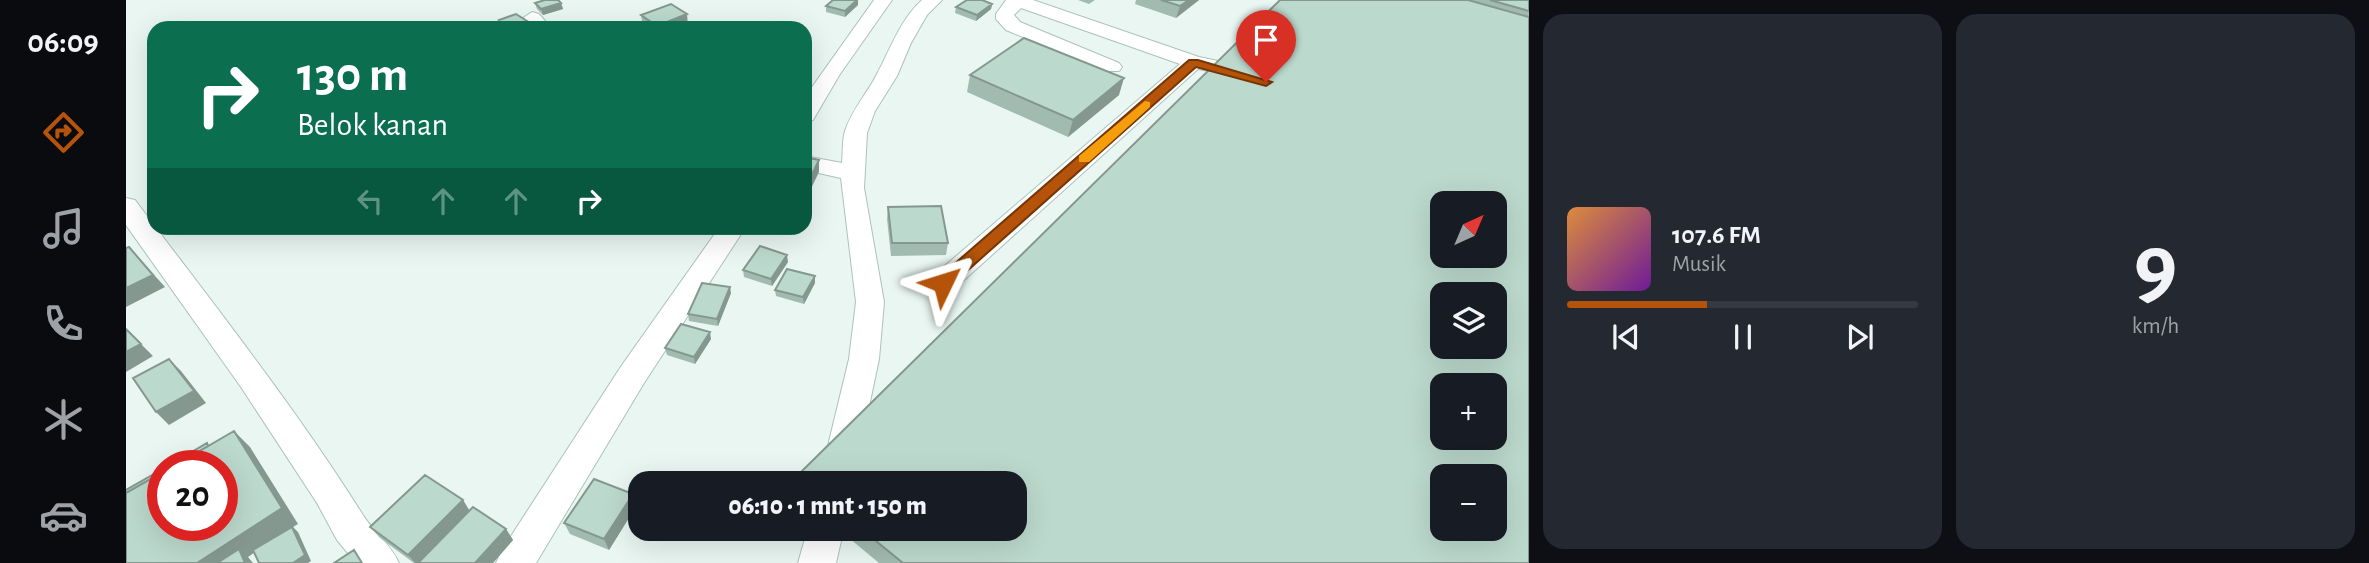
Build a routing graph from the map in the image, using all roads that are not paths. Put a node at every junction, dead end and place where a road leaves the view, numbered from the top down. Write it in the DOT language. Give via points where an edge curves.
graph roads {
  1 [pos="883,0"];
  2 [pos="933,0"];
  3 [pos="1016,0"];
  4 [pos="1194,62"];
  5 [pos="1112,66"];
  6 [pos="1268,78"];
  7 [pos="812,103"];
  8 [pos="812,164"];
  9 [pos="852,173"];
  10 [pos="126,206"];
  11 [pos="147,235"];
  12 [pos="147,235"];
  13 [pos="727,235"];
  14 [pos="943,283"];
  15 [pos="839,471"];
  16 [pos="380,563"];
  17 [pos="515,563"];
  1 -- 7 [label="street"];
  2 -- 9 [label="street" via="920,12 864,111 856,133"];
  3 -- 4 [label="street"];
  3 -- 5 [label="street" via="1005,14 1013,26"];
  4 -- 6 [label="street"];
  4 -- 14 [label="street"];
  8 -- 9 [label="street"];
  9 -- 15 [label="street" via="870,302 864,359"];
  10 -- 12 [label="street"];
  11 -- 16 [label="street" via="252,378 350,528"];
  13 -- 17 [label="street" via="633,374"];
}
